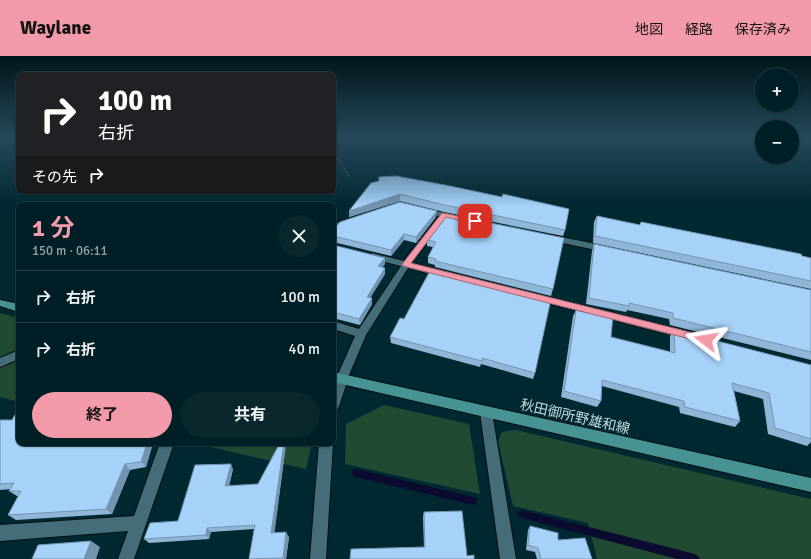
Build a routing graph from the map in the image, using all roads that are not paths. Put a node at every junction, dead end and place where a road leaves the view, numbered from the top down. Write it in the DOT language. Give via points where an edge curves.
graph roads {
  1 [pos="414,208"];
  2 [pos="444,215"];
  3 [pos="355,219"];
  4 [pos="468,220"];
  5 [pos="336,226"];
  6 [pos="546,237"];
  7 [pos="616,252"];
  8 [pos="362,254"];
  9 [pos="406,265"];
  10 [pos="452,276"];
  11 [pos="528,295"];
  12 [pos="0,303"];
  13 [pos="16,307"];
  14 [pos="336,326"];
  15 [pos="361,334"];
  16 [pos="696,337"];
  17 [pos="16,355"];
  18 [pos="0,363"];
  19 [pos="337,378"];
  20 [pos="486,412"];
  21 [pos="166,446"];
  22 [pos="326,446"];
  23 [pos="811,485"];
  24 [pos="139,523"];
  25 [pos="0,533"];
  26 [pos="126,559"];
  27 [pos="318,559"];
  28 [pos="508,559"];
  1 -- 2 [label="street"];
  2 -- 4 [label="street"];
  2 -- 9 [label="street"];
  3 -- 5 [label="street"];
  6 -- 7 [label="street"];
  8 -- 9 [label="street"];
  9 -- 10 [label="street"];
  9 -- 15 [label="street"];
  11 -- 16 [label="street"];
  12 -- 13 [label="main road"];
  14 -- 15 [label="street"];
  15 -- 19 [label="street"];
  17 -- 18 [label="street"];
  19 -- 20 [label="main road, 秋田御所野雄和線"];
  20 -- 23 [label="main road, 秋田御所野雄和線"];
  20 -- 28 [label="street"];
  21 -- 24 [label="street"];
  22 -- 27 [label="street"];
  24 -- 25 [label="street"];
  24 -- 26 [label="street"];
}
